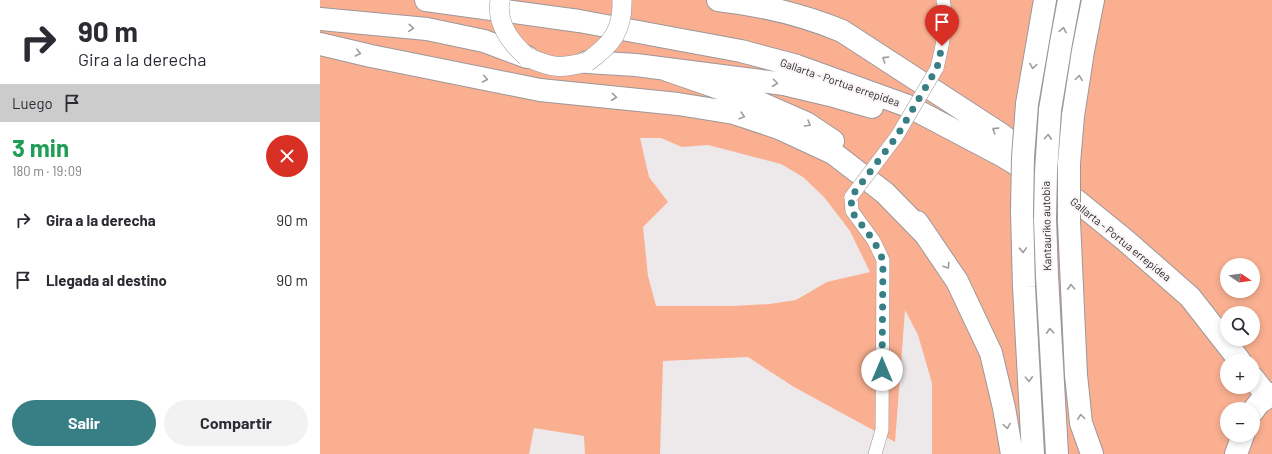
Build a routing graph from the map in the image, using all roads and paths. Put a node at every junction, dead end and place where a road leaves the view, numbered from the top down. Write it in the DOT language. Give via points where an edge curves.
graph roads {
  1 [pos="426,0"];
  2 [pos="500,0"];
  3 [pos="622,0"];
  4 [pos="718,0"];
  5 [pos="943,0"];
  6 [pos="1045,0"];
  7 [pos="1069,0"];
  8 [pos="1093,0"];
  9 [pos="320,19"];
  10 [pos="320,44"];
  11 [pos="527,57"];
  12 [pos="586,62"];
  13 [pos="667,70"];
  14 [pos="1077,201"];
  15 [pos="925,234"];
  16 [pos="1235,354"];
  17 [pos="1240,442"];
  18 [pos="1243,442"];
  19 [pos="874,454"];
  20 [pos="1012,454"];
  21 [pos="1033,454"];
  22 [pos="1057,454"];
  23 [pos="1092,454"];
  24 [pos="1236,454"];
  25 [pos="1244,454"];
  1 -- 14 [label="highway, Gallarta - Portua errepidea" via="579,21 686,40 797,66 908,106 1003,156"];
  2 -- 11 [label="street, bridge" via="502,24 512,43"];
  3 -- 12 [label="street, bridge" via="623,14 616,34 604,51"];
  14 -- 4 [label="highway, one-way" via="1036,162 1002,135 842,31 792,13"];
  5 -- 19 [label="street, bridge" via="944,35 937,68 897,136 851,197 852,212 874,241 883,260 882,430"];
  6 -- 21 [label="highway, Kantauriko autobia, one-way, bridge" via="1027,104 1023,157 1024,287"];
  22 -- 7 [label="highway, Kantauriko autobia, one-way, bridge" via="1045,218 1046,172 1050,110"];
  23 -- 8 [label="highway, one-way, bridge" via="1081,423 1076,375 1069,163 1073,116"];
  9 -- 11 [label="highway, one-way" via="427,29 484,41"];
  10 -- 15 [label="highway, one-way" via="540,90 678,104 734,113 779,128 833,153 885,193"];
  11 -- 12 [label="street" via="546,66 566,67"];
  12 -- 13 [label="highway"];
  13 -- 14 [label="highway, one-way" via="784,84 869,105 926,128"];
  13 -- 15 [label="highway, one-way" via="751,98 806,123 857,157 892,188"];
  14 -- 16 [label="highway, Gallarta - Portua errepidea" via="1190,297"];
  15 -- 20 [label="highway, one-way" via="957,281 991,353"];
  17 -- 24 [label="highway"];
  18 -- 25 [label="highway"];
}
